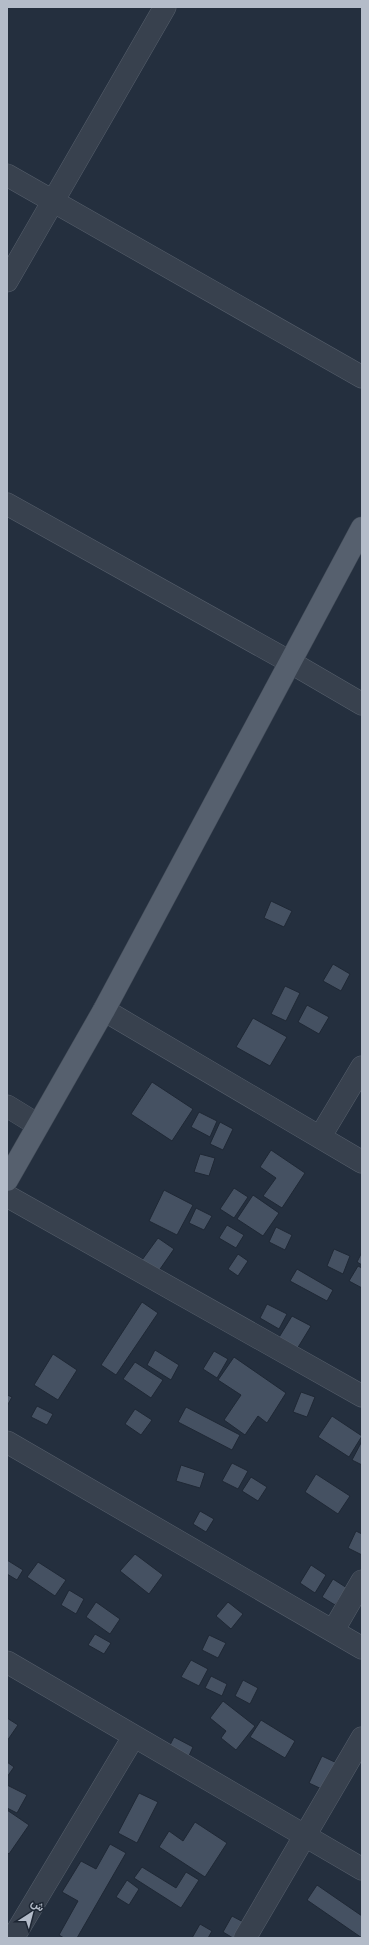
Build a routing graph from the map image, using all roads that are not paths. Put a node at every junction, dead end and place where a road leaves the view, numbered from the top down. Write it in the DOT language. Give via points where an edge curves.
graph roads {
  1 [pos="164,7"];
  2 [pos="7,175"];
  3 [pos="53,201"];
  4 [pos="7,281"];
  5 [pos="362,377"];
  6 [pos="7,504"];
  7 [pos="362,528"];
  8 [pos="290,662"];
  9 [pos="362,704"];
  10 [pos="104,1010"];
  11 [pos="362,1067"];
  12 [pos="7,1106"];
  13 [pos="38,1125"];
  14 [pos="320,1137"];
  15 [pos="362,1162"];
  16 [pos="7,1180"];
  17 [pos="7,1196"];
  18 [pos="362,1396"];
  19 [pos="7,1442"];
  20 [pos="362,1581"];
  21 [pos="334,1631"];
  22 [pos="362,1648"];
  23 [pos="7,1662"];
  24 [pos="134,1736"];
  25 [pos="362,1738"];
  26 [pos="305,1836"];
  27 [pos="362,1869"];
  28 [pos="7,1935"];
  29 [pos="13,1938"];
  30 [pos="246,1938"];
  1 -- 3 [label="street"];
  2 -- 3 [label="street"];
  3 -- 4 [label="street"];
  3 -- 5 [label="street"];
  6 -- 8 [label="street"];
  7 -- 8 [label="main road"];
  8 -- 9 [label="street"];
  8 -- 10 [label="main road"];
  10 -- 13 [label="main road"];
  10 -- 14 [label="street"];
  11 -- 14 [label="street"];
  12 -- 13 [label="street"];
  13 -- 16 [label="main road"];
  14 -- 15 [label="street"];
  17 -- 18 [label="street"];
  19 -- 21 [label="street"];
  20 -- 21 [label="street"];
  21 -- 22 [label="street"];
  23 -- 24 [label="street"];
  24 -- 26 [label="street"];
  24 -- 29 [label="street"];
  25 -- 26 [label="street"];
  26 -- 27 [label="street"];
  26 -- 30 [label="street"];
  28 -- 29 [label="street"];
}
